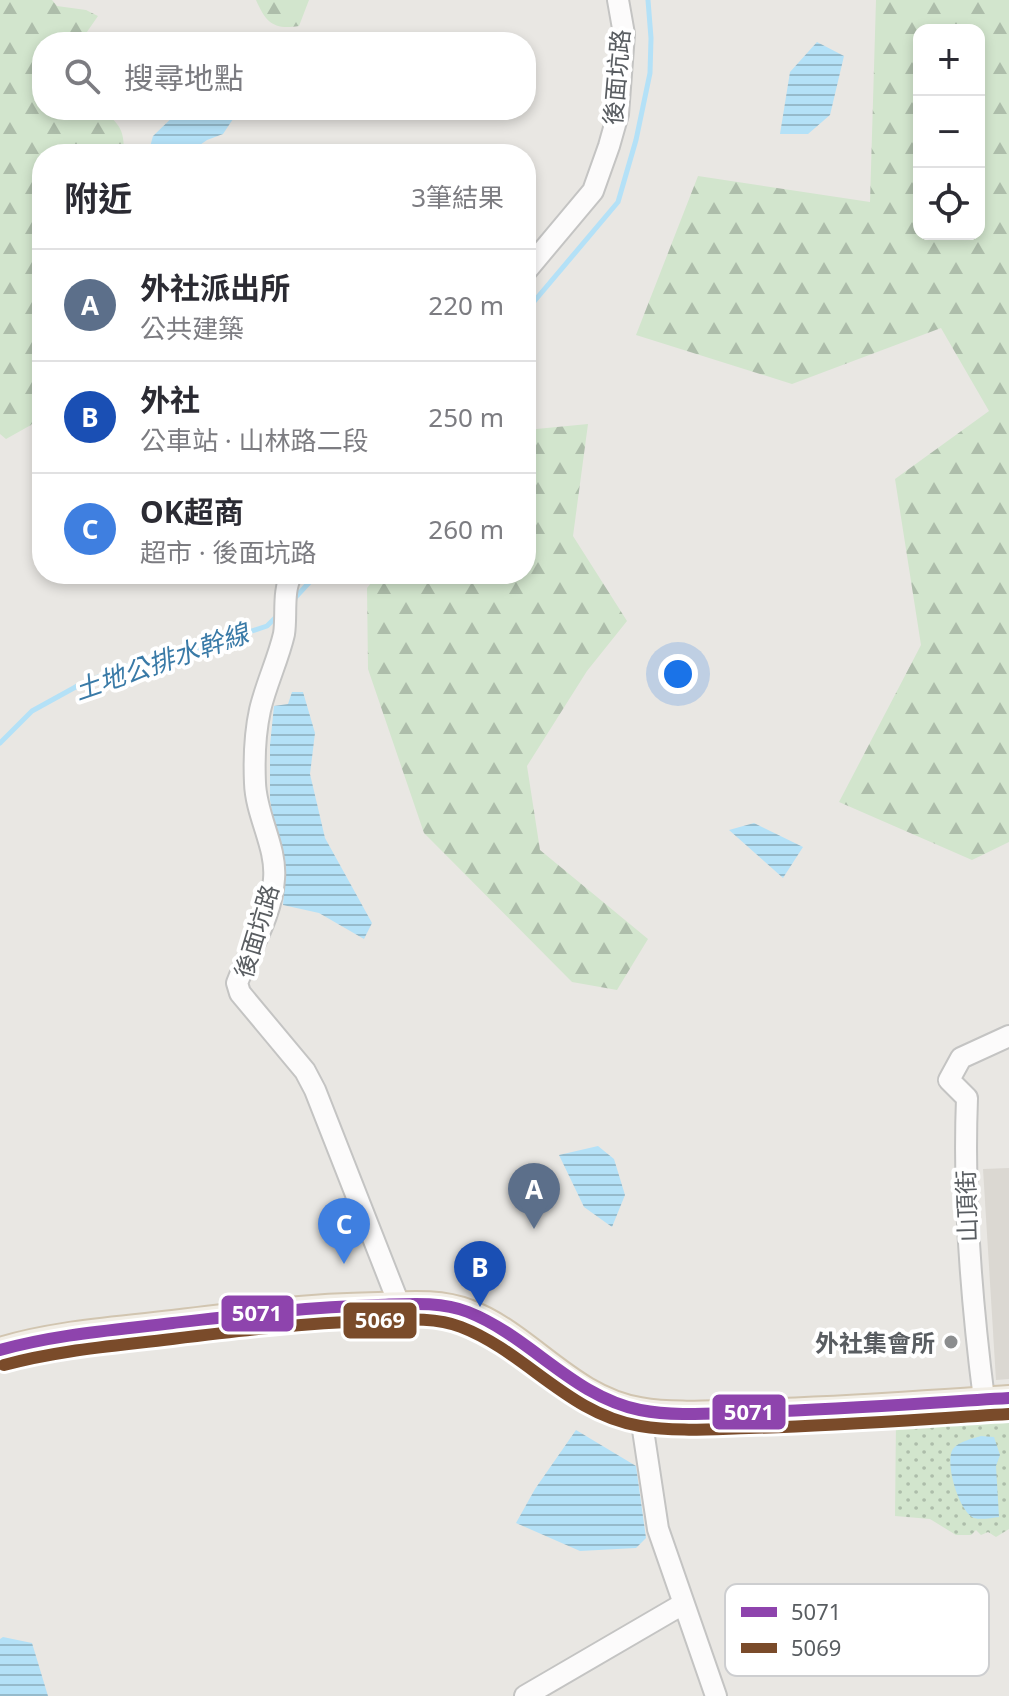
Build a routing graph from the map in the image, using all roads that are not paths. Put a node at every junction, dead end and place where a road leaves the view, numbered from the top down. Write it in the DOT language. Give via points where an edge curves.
graph roads {
  1 [pos="618,0"];
  2 [pos="536,259"];
  3 [pos="290,584"];
  4 [pos="1001,1039"];
  5 [pos="399,1304"];
  6 [pos="0,1350"];
  7 [pos="1009,1398"];
  8 [pos="984,1399"];
  9 [pos="640,1410"];
  10 [pos="683,1604"];
  11 [pos="525,1696"];
  12 [pos="716,1696"];
  1 -- 2 [label="street, 後面坑路" via="624,34 618,114 609,146 593,191"];
  3 -- 5 [label="street, 後面坑路" via="287,618 257,730 255,785 274,880 237,983 315,1090"];
  4 -- 8 [label="street, 山頂街" via="961,1058 949,1080 967,1098 968,1259"];
  5 -- 6 [label="main road" via="282,1309 54,1337"];
  5 -- 9 [label="main road" via="457,1308 478,1316 576,1384"];
  7 -- 8 [label="main road"];
  8 -- 9 [label="main road" via="816,1411"];
  9 -- 10 [label="street" via="658,1529"];
  10 -- 11 [label="street"];
  10 -- 12 [label="street"];
}
